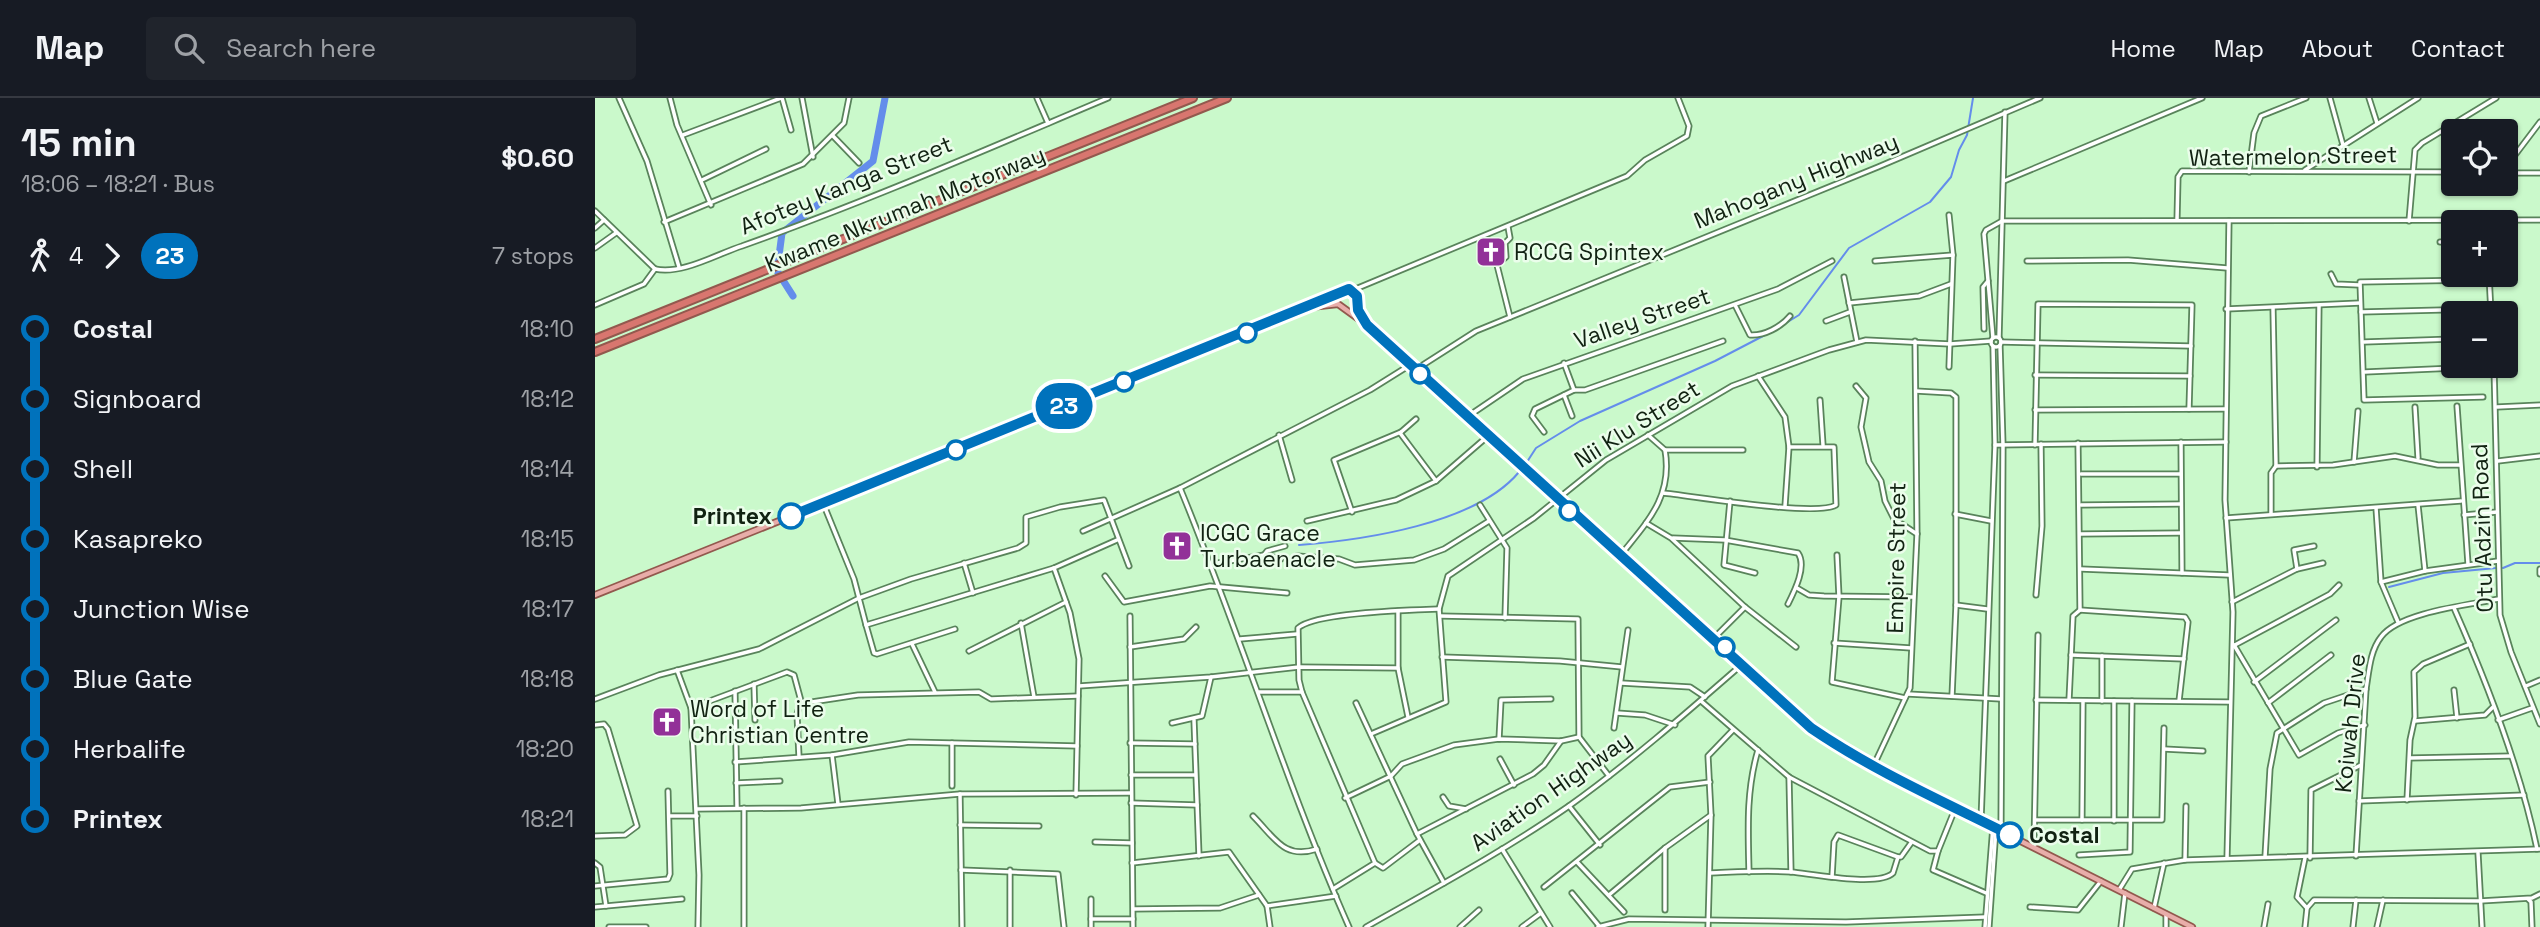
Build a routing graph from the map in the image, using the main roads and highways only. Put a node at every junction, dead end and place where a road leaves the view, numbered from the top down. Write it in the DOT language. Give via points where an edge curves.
graph roads {
  1 [pos="1193,98"];
  2 [pos="1227,98"];
  3 [pos="1340,294"];
  4 [pos="1357,303"];
  5 [pos="1341,305"];
  6 [pos="1311,307"];
  7 [pos="1348,308"];
  8 [pos="1367,325"];
  9 [pos="595,339"];
  10 [pos="595,352"];
  11 [pos="595,595"];
  12 [pos="1706,633"];
  13 [pos="1741,665"];
  14 [pos="2192,927"];
  1 -- 9 [label="highway, Kwame Nkrumah Motorway"];
  2 -- 10 [label="highway, Kwame Nkrumah Motorway"];
  3 -- 4 [label="main road" via="1353,290"];
  3 -- 5 [label="main road"];
  3 -- 6 [label="main road"];
  4 -- 7 [label="main road"];
  4 -- 8 [label="main road"];
  5 -- 6 [label="main road"];
  5 -- 7 [label="main road"];
  6 -- 11 [label="main road"];
  7 -- 8 [label="main road"];
  8 -- 12 [label="main road"];
  12 -- 13 [label="main road"];
  12 -- 13 [label="main road"];
  13 -- 14 [label="main road" via="1811,728 1873,767"];
}
